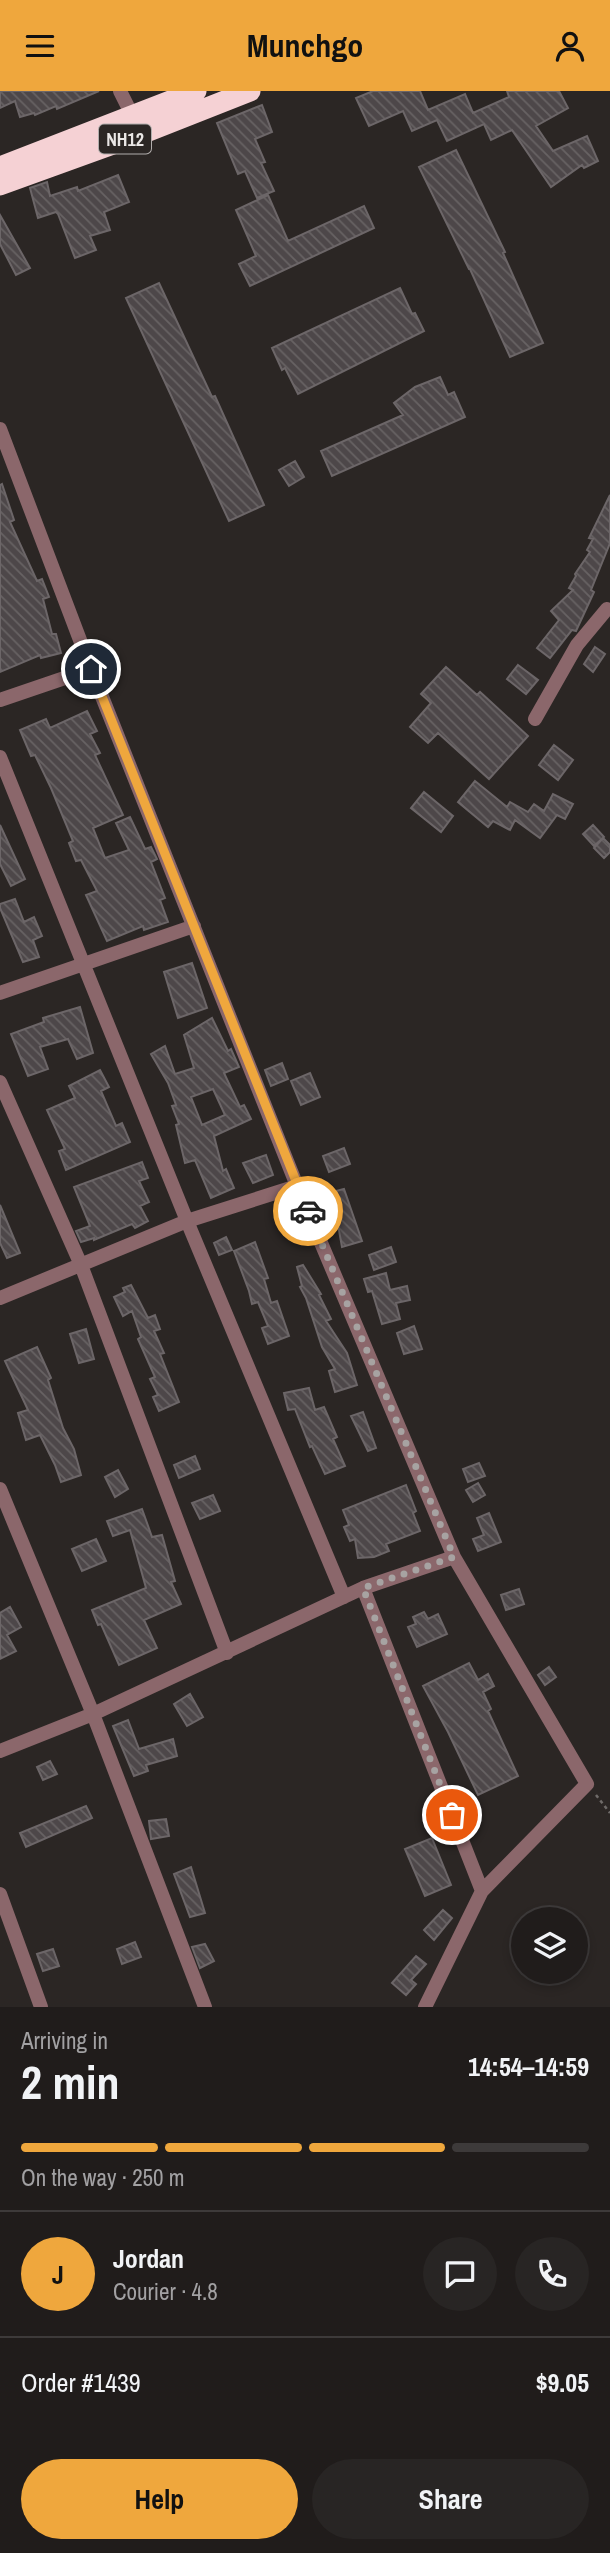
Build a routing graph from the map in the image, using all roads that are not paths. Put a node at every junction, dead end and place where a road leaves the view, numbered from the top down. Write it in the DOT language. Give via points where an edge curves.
graph roads {
  1 [pos="120,91"];
  2 [pos="196,91"];
  3 [pos="250,91"];
  4 [pos="131,114"];
  5 [pos="141,134"];
  6 [pos="0,167"];
  7 [pos="0,185"];
  8 [pos="0,429"];
  9 [pos="609,606"];
  10 [pos="91,669"];
  11 [pos="0,700"];
  12 [pos="535,719"];
  13 [pos="0,757"];
  14 [pos="194,926"];
  15 [pos="84,964"];
  16 [pos="0,993"];
  17 [pos="0,1082"];
  18 [pos="297,1186"];
  19 [pos="187,1221"];
  20 [pos="81,1265"];
  21 [pos="0,1299"];
  22 [pos="0,1489"];
  23 [pos="454,1557"];
  24 [pos="363,1588"];
  25 [pos="344,1597"];
  26 [pos="227,1653"];
  27 [pos="93,1714"];
  28 [pos="0,1752"];
  29 [pos="482,1891"];
  30 [pos="0,1894"];
  31 [pos="41,2007"];
  32 [pos="205,2007"];
  33 [pos="425,2007"];
  1 -- 4 [label="street"];
  2 -- 4 [label="highway, NH12"];
  3 -- 5 [label="highway, NH12"];
  4 -- 5 [label="street"];
  4 -- 6 [label="highway, NH12"];
  5 -- 7 [label="highway, NH12"];
  8 -- 10 [label="street"];
  9 -- 12 [label="street" via="577,645"];
  10 -- 11 [label="street"];
  10 -- 14 [label="street"];
  13 -- 15 [label="street"];
  14 -- 15 [label="street"];
  14 -- 18 [label="street"];
  15 -- 16 [label="street"];
  15 -- 19 [label="street"];
  17 -- 20 [label="street"];
  18 -- 19 [label="street"];
  18 -- 23 [label="street"];
  19 -- 20 [label="street"];
  19 -- 25 [label="street"];
  20 -- 21 [label="street"];
  20 -- 26 [label="street"];
  22 -- 27 [label="street"];
  23 -- 24 [label="street"];
  23 -- 29 [label="street" via="587,1784"];
  24 -- 25 [label="street"];
  24 -- 29 [label="street"];
  25 -- 26 [label="street"];
  26 -- 27 [label="street"];
  27 -- 28 [label="street"];
  27 -- 32 [label="street"];
  29 -- 33 [label="street"];
  30 -- 31 [label="street"];
}
